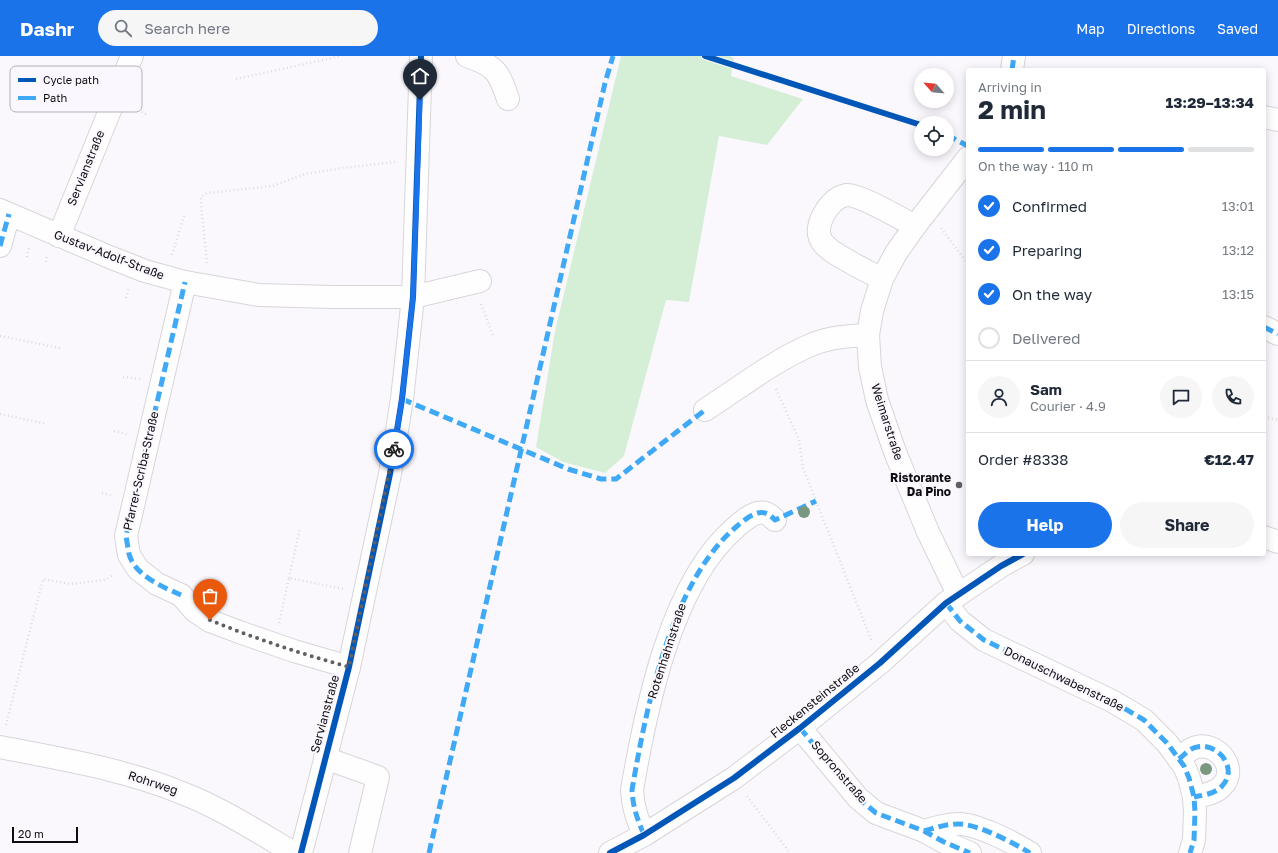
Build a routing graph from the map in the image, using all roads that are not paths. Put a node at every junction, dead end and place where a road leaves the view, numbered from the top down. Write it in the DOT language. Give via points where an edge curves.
graph roads {
  1 [pos="132,56"];
  2 [pos="421,56"];
  3 [pos="467,56"];
  4 [pos="1014,56"];
  5 [pos="128,66"];
  6 [pos="1012,68"];
  7 [pos="508,99"];
  8 [pos="110,112"];
  9 [pos="1266,117"];
  10 [pos="1278,120"];
  11 [pos="966,161"];
  12 [pos="4,212"];
  13 [pos="921,218"];
  14 [pos="59,236"];
  15 [pos="0,246"];
  16 [pos="175,279"];
  17 [pos="882,279"];
  18 [pos="476,282"];
  19 [pos="413,297"];
  20 [pos="1266,328"];
  21 [pos="1278,334"];
  22 [pos="868,335"];
  23 [pos="705,410"];
  24 [pos="775,520"];
  25 [pos="1266,538"];
  26 [pos="1278,542"];
  27 [pos="1019,556"];
  28 [pos="952,598"];
  29 [pos="349,667"];
  30 [pos="800,728"];
  31 [pos="0,747"];
  32 [pos="325,758"];
  33 [pos="1179,759"];
  34 [pos="1194,796"];
  35 [pos="924,831"];
  36 [pos="644,835"];
  37 [pos="294,853"];
  38 [pos="301,853"];
  39 [pos="360,853"];
  40 [pos="610,853"];
  41 [pos="970,853"];
  42 [pos="1030,853"];
  43 [pos="1190,853"];
  1 -- 5 [label="street, Servianstraße"];
  2 -- 19 [label="street, Servianstraße"];
  3 -- 7 [label="street" via="493,68"];
  4 -- 6 [label="street"];
  8 -- 14 [label="street, Servianstraße"];
  9 -- 10 [label="street"];
  11 -- 13 [label="street, Weimarstraße"];
  12 -- 14 [label="street, Gustav-Adolf-Straße"];
  12 -- 15 [label="street"];
  13 -- 17 [label="street, Weimarstraße" via="896,253"];
  13 -- 17 [label="street" via="846,195 837,199 828,208 819,223 821,242 830,250"];
  14 -- 16 [label="street, Gustav-Adolf-Straße" via="140,269"];
  16 -- 19 [label="street, Gustav-Adolf-Straße" via="258,295"];
  16 -- 29 [label="street, Pfarrer-Scriba-Straße" via="126,536 129,555 138,569 157,584 182,595 195,611 210,620 242,634"];
  17 -- 22 [label="street, Weimarstraße"];
  18 -- 19 [label="street"];
  19 -- 29 [label="street, Servianstraße" via="402,399 390,474"];
  20 -- 21 [label="street"];
  22 -- 23 [label="street" via="842,336 792,354"];
  22 -- 28 [label="street, Weimarstraße" via="870,367 877,400"];
  24 -- 36 [label="street, Rotenhahnstraße" via="766,513 754,514 724,538 701,568 683,601 660,666 632,790 635,816"];
  25 -- 26 [label="street"];
  27 -- 28 [label="street, Fleckensteinstraße"];
  28 -- 30 [label="street, Fleckensteinstraße" via="880,663"];
  28 -- 33 [label="street, Donauschwabenstraße" via="960,621 984,640 1112,701 1144,720"];
  29 -- 32 [label="street, Servianstraße"];
  30 -- 35 [label="street, Sopronstraße" via="858,798 876,813"];
  30 -- 36 [label="street, Fleckensteinstraße" via="734,778"];
  31 -- 37 [label="street, Rohrweg" via="84,763 183,793"];
  32 -- 38 [label="street, Servianstraße"];
  32 -- 39 [label="street" via="378,777"];
  33 -- 34 [label="street, Donauschwabenstraße" via="1190,778"];
  33 -- 34 [label="street" via="1196,747 1207,746 1217,750 1224,758 1228,769 1227,778 1222,786 1214,792"];
  34 -- 43 [label="street, Donauschwabenstraße" via="1194,840"];
  35 -- 41 [label="street, Sopronstraße"];
  35 -- 42 [label="street" via="959,824 975,827"];
  36 -- 40 [label="street, Fleckensteinstraße"];
}
